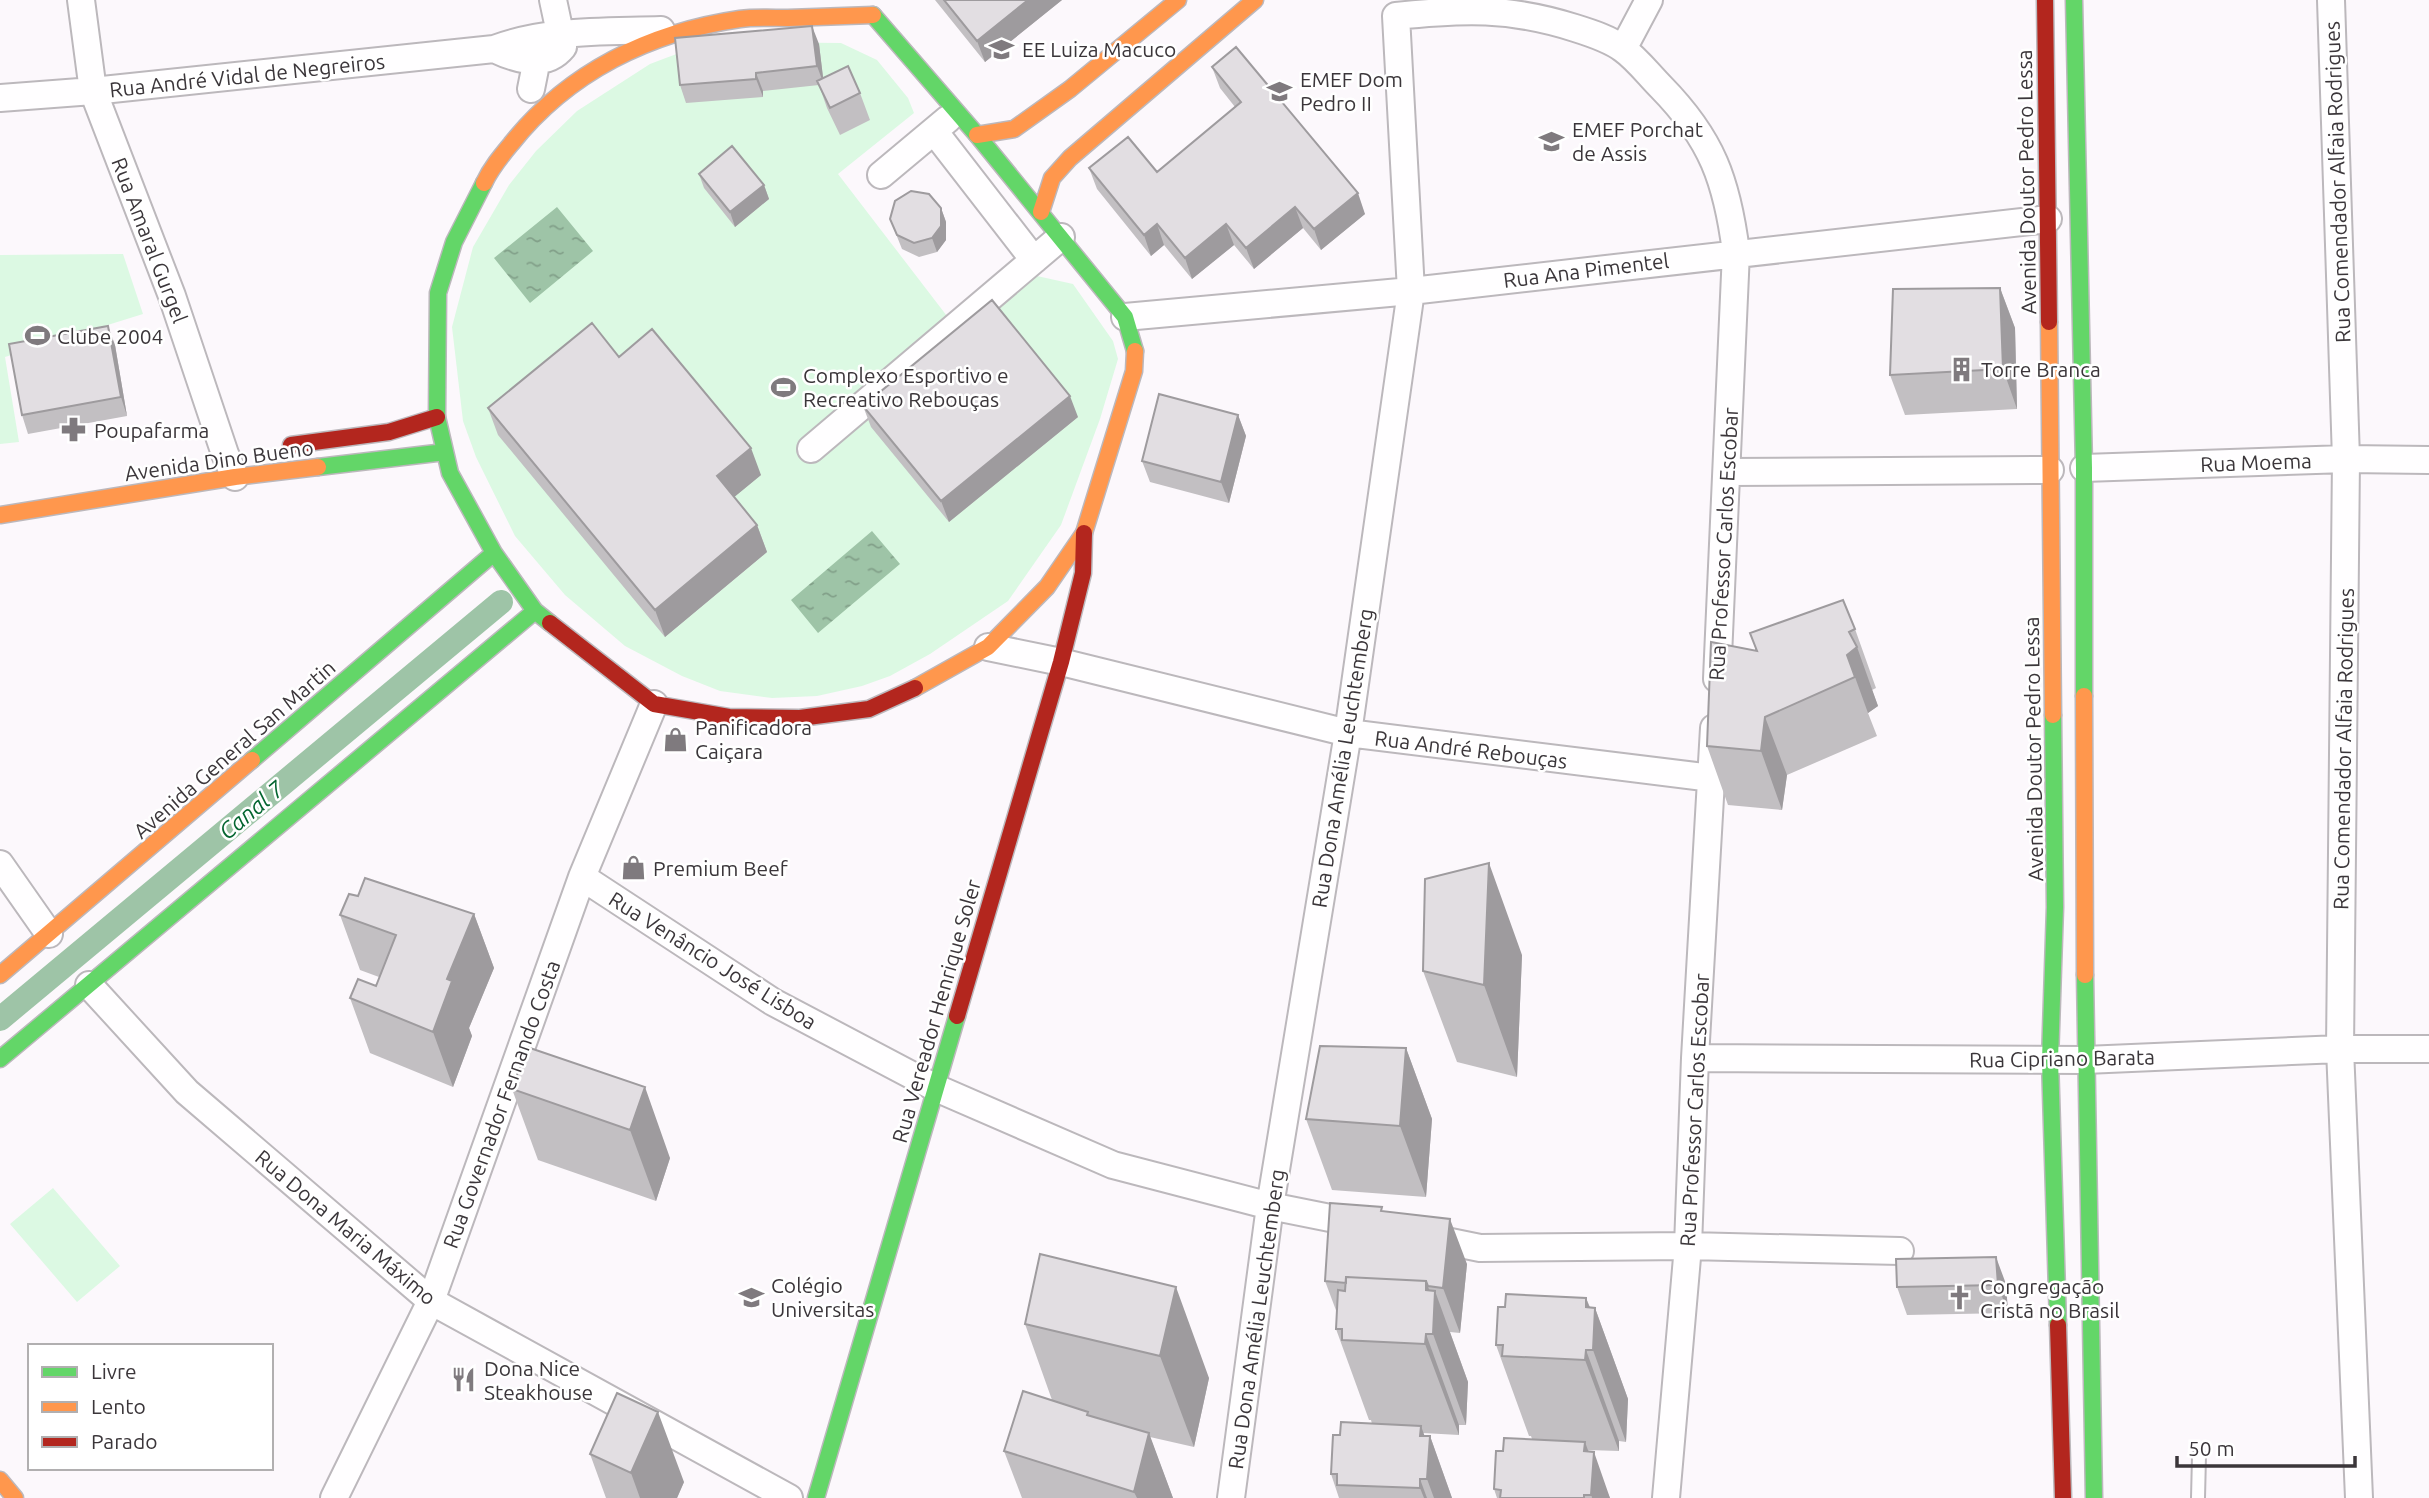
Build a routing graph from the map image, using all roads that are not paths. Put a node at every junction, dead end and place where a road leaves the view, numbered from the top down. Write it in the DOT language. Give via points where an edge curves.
graph roads {
  1 [pos="81,0"];
  2 [pos="541,0"];
  3 [pos="553,0"];
  4 [pos="1178,0"];
  5 [pos="1255,0"];
  6 [pos="1649,0"];
  7 [pos="2045,0"];
  8 [pos="2074,0"];
  9 [pos="2331,0"];
  10 [pos="875,8"];
  11 [pos="1388,8"];
  12 [pos="683,30"];
  13 [pos="539,47"];
  14 [pos="1623,49"];
  15 [pos="93,91"];
  16 [pos="0,98"];
  17 [pos="957,111"];
  18 [pos="1034,113"];
  19 [pos="528,122"];
  20 [pos="1047,130"];
  21 [pos="934,131"];
  22 [pos="977,135"];
  23 [pos="881,175"];
  24 [pos="1041,212"];
  25 [pos="2048,219"];
  26 [pos="1061,237"];
  27 [pos="1736,252"];
  28 [pos="1034,260"];
  29 [pos="1411,291"];
  30 [pos="1125,317"];
  31 [pos="437,417"];
  32 [pos="280,447"];
  33 [pos="811,449"];
  34 [pos="445,452"];
  35 [pos="2346,459"];
  36 [pos="228,460"];
  37 [pos="2429,460"];
  38 [pos="2084,468"];
  39 [pos="2050,470"];
  40 [pos="1727,472"];
  41 [pos="0,515"];
  42 [pos="1084,533"];
  43 [pos="494,553"];
  44 [pos="535,611"];
  45 [pos="988,647"];
  46 [pos="1061,662"];
  47 [pos="654,704"];
  48 [pos="1348,733"];
  49 [pos="1712,779"];
  50 [pos="0,864"];
  51 [pos="582,877"];
  52 [pos="48,934"];
  53 [pos="0,975"];
  54 [pos="89,985"];
  55 [pos="2340,1049"];
  56 [pos="2429,1049"];
  57 [pos="1695,1058"];
  58 [pos="0,1059"];
  59 [pos="2050,1060"];
  60 [pos="2085,1060"];
  61 [pos="936,1088"];
  62 [pos="1270,1206"];
  63 [pos="1688,1247"];
  64 [pos="1900,1251"];
  65 [pos="431,1301"];
  66 [pos="2199,1456"];
  67 [pos="0,1480"];
  68 [pos="15,1498"];
  69 [pos="334,1498"];
  70 [pos="789,1498"];
  71 [pos="816,1498"];
  72 [pos="1231,1498"];
  73 [pos="1665,1498"];
  74 [pos="2063,1498"];
  75 [pos="2094,1498"];
  76 [pos="2198,1498"];
  77 [pos="2359,1498"];
  1 -- 15 [label="street, Rua Amaral Gurgel"];
  2 -- 13 [label="street"];
  3 -- 13 [label="street"];
  4 -- 18 [label="main road"];
  5 -- 24 [label="main road" via="1066,153"];
  6 -- 14 [label="street"];
  7 -- 25 [label="main road, Avenida Doutor Pedro Lessa"];
  8 -- 38 [label="main road"];
  9 -- 35 [label="street, Rua Comendador Alfaia Rodrigues"];
  10 -- 12 [label="main road" via="742,19"];
  10 -- 17 [label="main road"];
  11 -- 14 [label="street, Rua Professor Carlos Escobar" via="1535,17 1592,33"];
  11 -- 29 [label="street, Rua Dona Amélia Leuchtemberg"];
  12 -- 13 [label="street"];
  12 -- 19 [label="main road" via="600,66"];
  13 -- 15 [label="street, Rua André Vidal de Negreiros"];
  13 -- 19 [label="street" via="524,70 531,89"];
  14 -- 27 [label="street, Rua Professor Carlos Escobar" via="1693,124 1713,157 1730,208"];
  15 -- 16 [label="street, Rua André Vidal de Negreiros"];
  15 -- 36 [label="street, Rua Amaral Gurgel" via="172,296"];
  17 -- 21 [label="street"];
  17 -- 22 [label="main road"];
  18 -- 20 [label="main road"];
  18 -- 22 [label="main road" via="1014,129"];
  19 -- 31 [label="main road" via="490,170 454,242 438,293"];
  21 -- 23 [label="street"];
  21 -- 28 [label="street"];
  22 -- 24 [label="main road"];
  24 -- 26 [label="main road"];
  25 -- 27 [label="street, Rua Ana Pimentel"];
  25 -- 39 [label="main road, Avenida Doutor Pedro Lessa"];
  26 -- 28 [label="street"];
  26 -- 30 [label="main road"];
  27 -- 29 [label="street, Rua Ana Pimentel"];
  27 -- 40 [label="street, Rua Professor Carlos Escobar"];
  28 -- 33 [label="street"];
  29 -- 30 [label="street, Rua Ana Pimentel"];
  29 -- 48 [label="street, Rua Dona Amélia Leuchtemberg"];
  30 -- 42 [label="main road" via="1135,347 1135,371"];
  31 -- 32 [label="main road, Avenida Dino Bueno" via="389,432"];
  31 -- 34 [label="main road"];
  34 -- 36 [label="main road, Avenida Dino Bueno"];
  34 -- 43 [label="main road" via="450,473"];
  35 -- 37 [label="street, Rua Moema"];
  35 -- 38 [label="street, Rua Moema"];
  35 -- 55 [label="street, Rua Comendador Alfaia Rodrigues"];
  36 -- 41 [label="main road, Avenida Dino Bueno"];
  38 -- 60 [label="main road"];
  39 -- 40 [label="street"];
  39 -- 59 [label="main road, Avenida Doutor Pedro Lessa" via="2055,907"];
  40 -- 49 [label="street, Rua Professor Carlos Escobar" via="1721,687"];
  42 -- 45 [label="main road" via="1046,587"];
  42 -- 46 [label="main road, Rua Vereador Henrique Soler" via="1083,573"];
  43 -- 44 [label="main road"];
  43 -- 52 [label="main road, Avenida General San Martin"];
  44 -- 47 [label="main road"];
  44 -- 54 [label="main road"];
  45 -- 46 [label="street, Rua André Rebouças"];
  45 -- 47 [label="main road" via="869,709 800,718 729,717"];
  46 -- 48 [label="street, Rua André Rebouças"];
  46 -- 61 [label="main road, Rua Vereador Henrique Soler"];
  47 -- 51 [label="street, Rua Governador Fernando Costa"];
  48 -- 49 [label="street, Rua André Rebouças"];
  48 -- 62 [label="street, Rua Dona Amélia Leuchtemberg"];
  49 -- 57 [label="street, Rua Professor Carlos Escobar"];
  50 -- 52 [label="street"];
  51 -- 61 [label="street, Rua Venâncio José Lisboa" via="773,1002"];
  51 -- 65 [label="street, Rua Governador Fernando Costa"];
  52 -- 53 [label="main road, Avenida General San Martin"];
  54 -- 58 [label="main road"];
  54 -- 65 [label="street, Rua Dona Maria Máximo" via="187,1092"];
  55 -- 56 [label="street, Rua Cipriano Barata"];
  55 -- 60 [label="street, Rua Cipriano Barata"];
  55 -- 77 [label="street, Rua Comendador Alfaia Rodrigues"];
  57 -- 59 [label="street, Rua Cipriano Barata"];
  57 -- 63 [label="street, Rua Professor Carlos Escobar"];
  59 -- 60 [label="street, Rua Cipriano Barata"];
  59 -- 74 [label="main road, Avenida Doutor Pedro Lessa"];
  60 -- 75 [label="main road"];
  61 -- 62 [label="street, Rua Venâncio José Lisboa" via="1113,1165"];
  61 -- 71 [label="main road, Rua Vereador Henrique Soler"];
  62 -- 63 [label="street, Rua Venâncio José Lisboa" via="1480,1248"];
  62 -- 72 [label="street, Rua Dona Amélia Leuchtemberg"];
  63 -- 64 [label="street, Rua Venâncio José Lisboa"];
  63 -- 73 [label="street, Rua Professor Carlos Escobar"];
  65 -- 69 [label="street, Rua Governador Fernando Costa"];
  65 -- 70 [label="street, Rua Dona Maria Máximo"];
  66 -- 76 [label="lane"];
  67 -- 68 [label="main road"];
}
